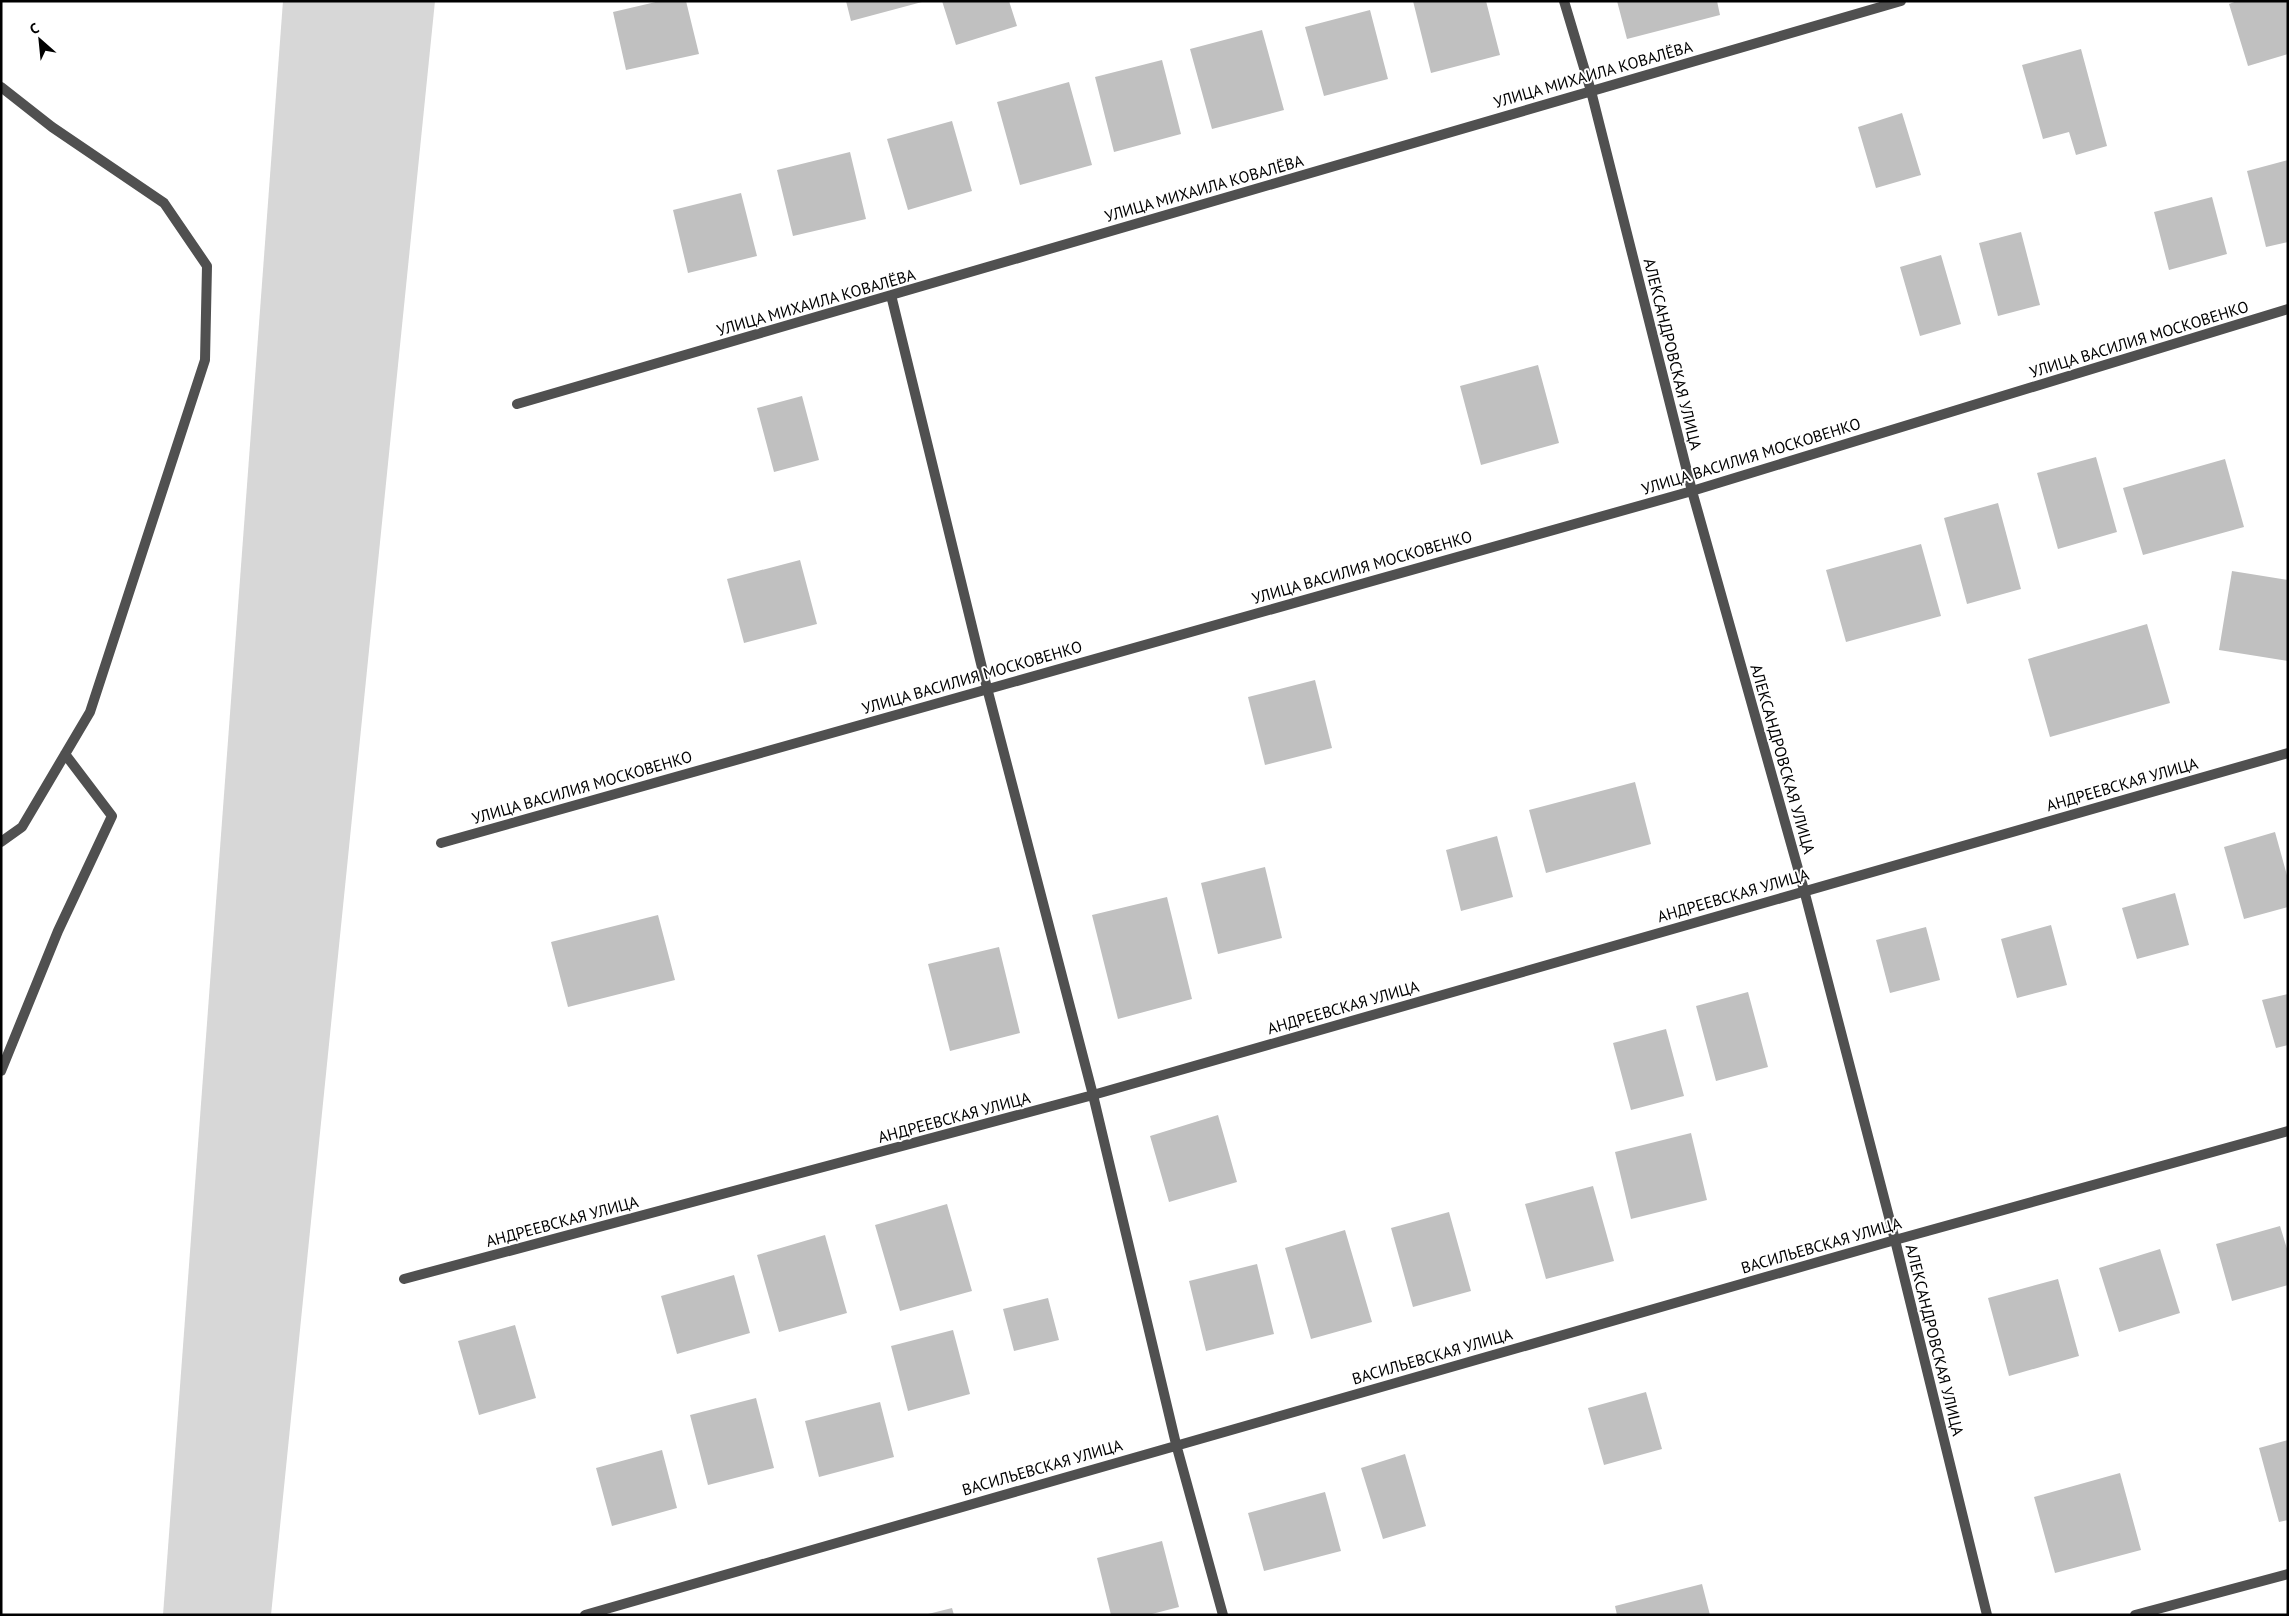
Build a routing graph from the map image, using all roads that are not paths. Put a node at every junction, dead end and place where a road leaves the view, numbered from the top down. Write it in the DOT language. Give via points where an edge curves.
graph roads {
  1 [pos="1564,1"];
  2 [pos="1900,1"];
  3 [pos="1,87"];
  4 [pos="1591,91"];
  5 [pos="891,295"];
  6 [pos="2288,309"];
  7 [pos="517,404"];
  8 [pos="1692,491"];
  9 [pos="987,688"];
  10 [pos="2288,753"];
  11 [pos="66,754"];
  12 [pos="1,842"];
  13 [pos="441,843"];
  14 [pos="1804,890"];
  15 [pos="1,1071"];
  16 [pos="1093,1095"];
  17 [pos="2288,1131"];
  18 [pos="1895,1240"];
  19 [pos="404,1279"];
  20 [pos="1176,1444"];
  21 [pos="2288,1574"];
  22 [pos="586,1615"];
  23 [pos="1223,1615"];
  24 [pos="1987,1615"];
  25 [pos="2135,1615"];
  1 -- 4 [label="street, АЛЕКСАНДРОВСКАЯ УЛИЦА"];
  2 -- 4 [label="street, УЛИЦА МИХАИЛА КОВАЛЁВА"];
  3 -- 11 [label="street" via="52,127 164,202 206,266 206,360 90,712"];
  4 -- 5 [label="street, УЛИЦА МИХАИЛА КОВАЛЁВА"];
  4 -- 8 [label="street, АЛЕКСАНДРОВСКАЯ УЛИЦА"];
  5 -- 7 [label="street, УЛИЦА МИХАИЛА КОВАЛЁВА"];
  5 -- 9 [label="street"];
  6 -- 8 [label="street, УЛИЦА ВАСИЛИЯ МОСКОВЕНКО"];
  8 -- 9 [label="street, УЛИЦА ВАСИЛИЯ МОСКОВЕНКО"];
  8 -- 14 [label="street, АЛЕКСАНДРОВСКАЯ УЛИЦА"];
  9 -- 13 [label="street, УЛИЦА ВАСИЛИЯ МОСКОВЕНКО"];
  9 -- 16 [label="street"];
  10 -- 14 [label="street, АНДРЕЕВСКАЯ УЛИЦА"];
  11 -- 12 [label="street" via="22,827"];
  11 -- 15 [label="street" via="112,816 58,931"];
  14 -- 16 [label="street, АНДРЕЕВСКАЯ УЛИЦА"];
  14 -- 18 [label="street, АЛЕКСАНДРОВСКАЯ УЛИЦА"];
  16 -- 19 [label="street, АНДРЕЕВСКАЯ УЛИЦА"];
  16 -- 20 [label="street"];
  17 -- 18 [label="street, ВАСИЛЬЕВСКАЯ УЛИЦА"];
  18 -- 20 [label="street, ВАСИЛЬЕВСКАЯ УЛИЦА"];
  18 -- 24 [label="street, АЛЕКСАНДРОВСКАЯ УЛИЦА"];
  20 -- 22 [label="street, ВАСИЛЬЕВСКАЯ УЛИЦА"];
  20 -- 23 [label="street"];
  21 -- 25 [label="street"];
}
